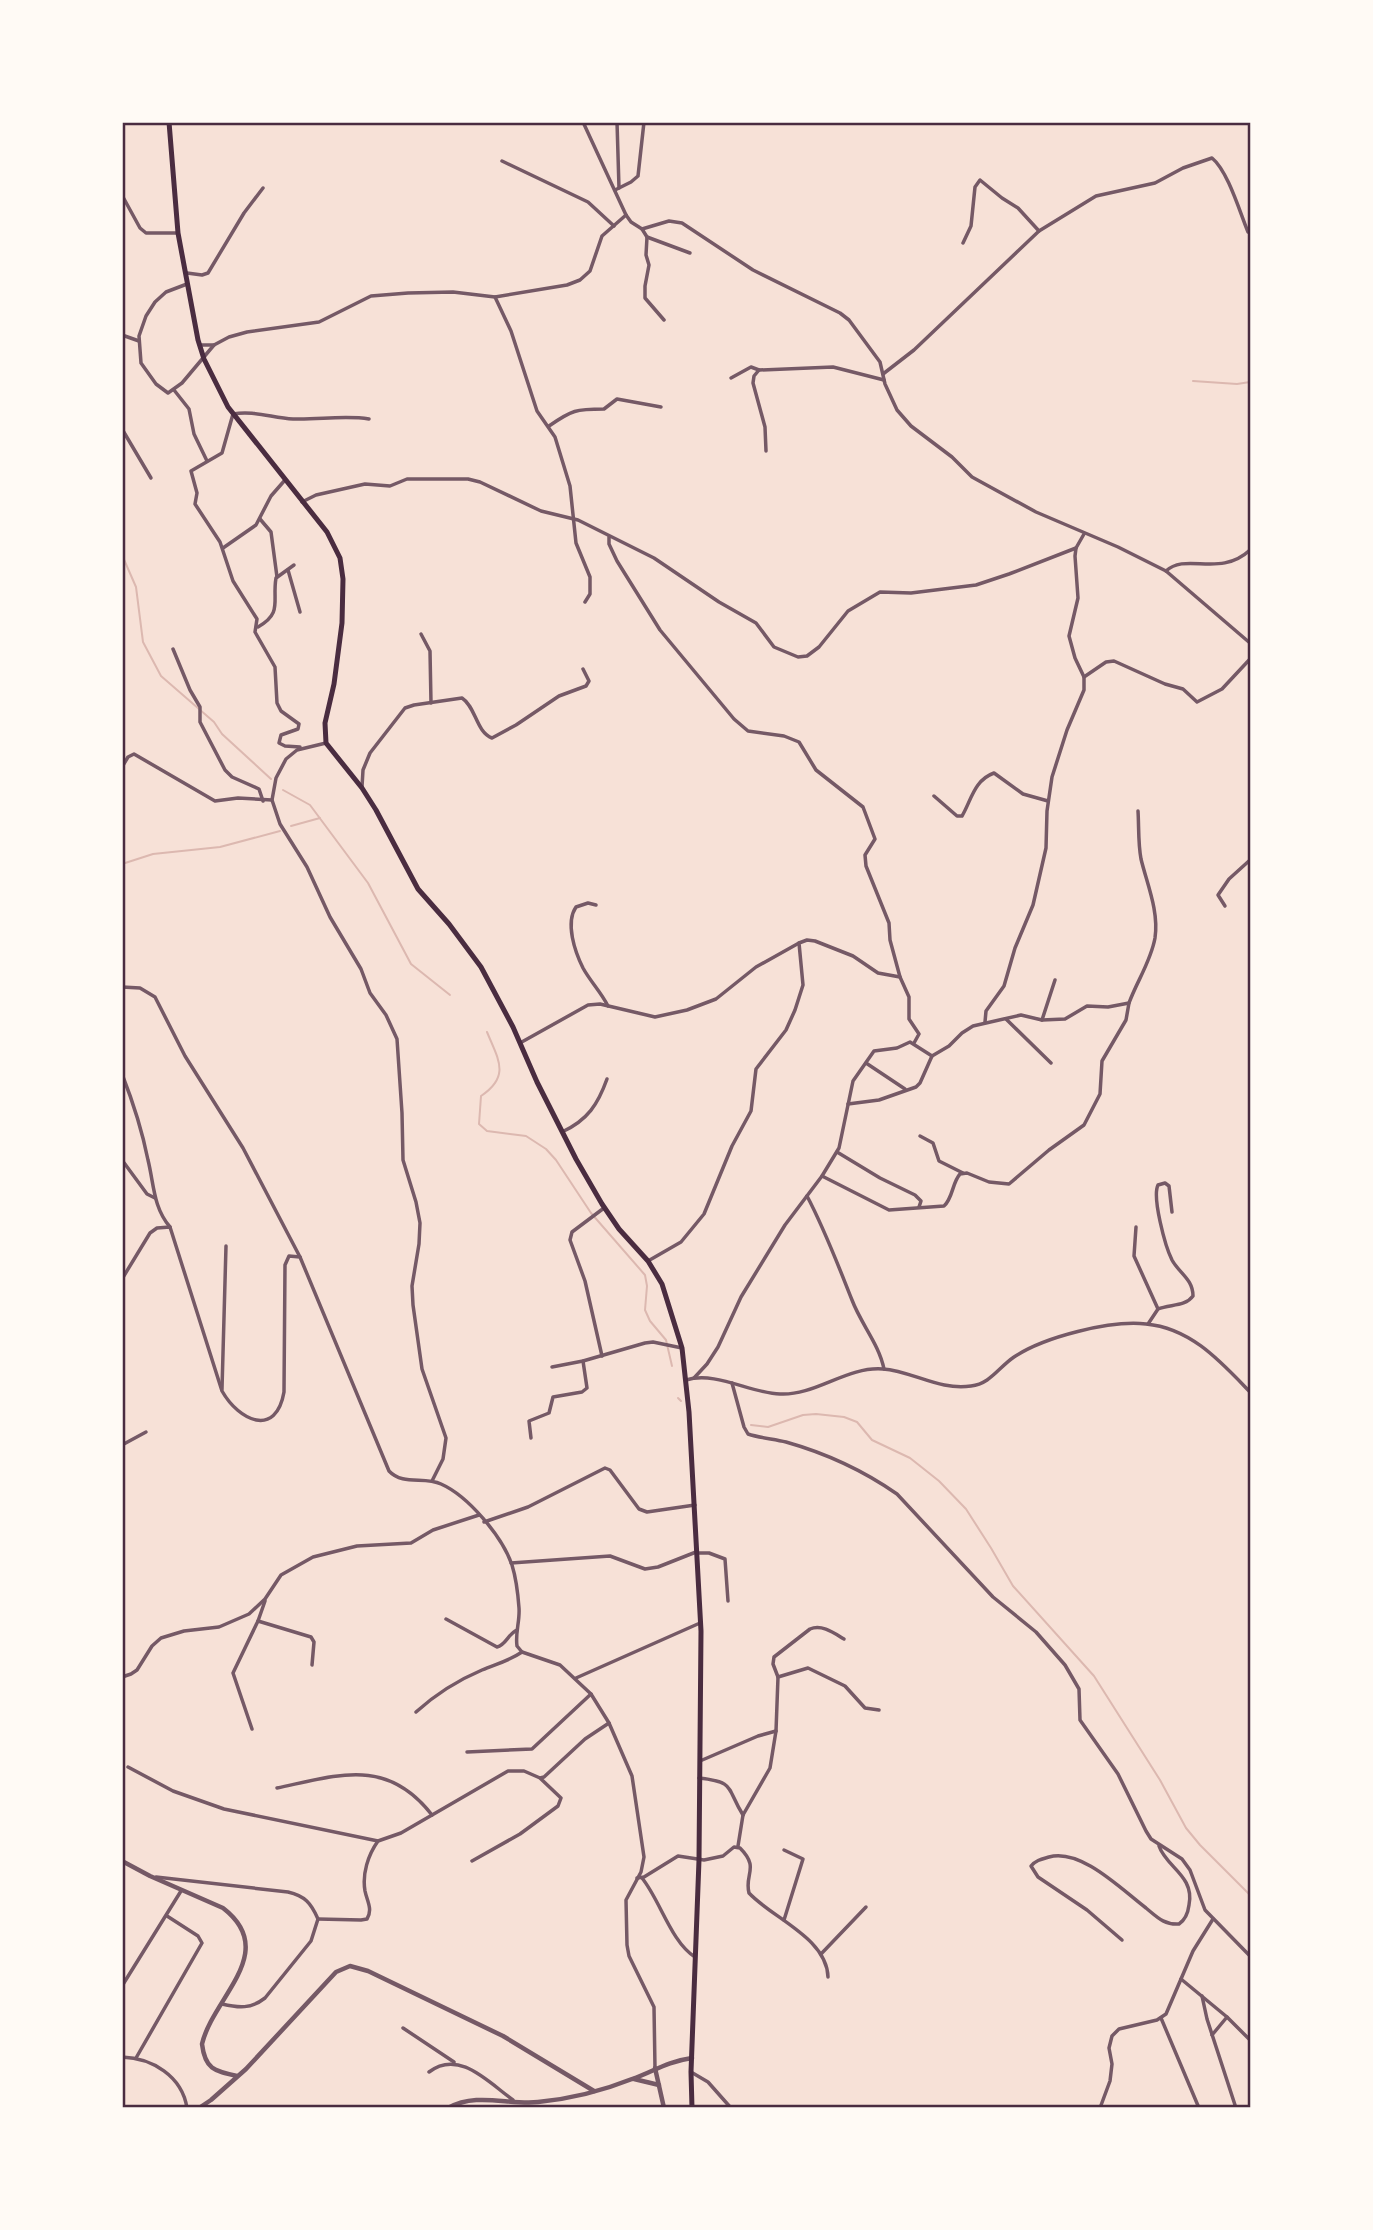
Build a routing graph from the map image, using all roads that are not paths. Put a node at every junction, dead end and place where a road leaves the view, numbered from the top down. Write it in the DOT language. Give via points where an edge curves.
graph roads {
  1 [pos="169,122"];
  2 [pos="583,122"];
  3 [pos="617,122"];
  4 [pos="644,122"];
  5 [pos="502,162"];
  6 [pos="263,188"];
  7 [pos="617,189"];
  8 [pos="123,197"];
  9 [pos="626,215"];
  10 [pos="614,226"];
  11 [pos="642,229"];
  12 [pos="1040,231"];
  13 [pos="1248,232"];
  14 [pos="178,233"];
  15 [pos="647,237"];
  16 [pos="963,243"];
  17 [pos="690,253"];
  18 [pos="185,272"];
  19 [pos="187,284"];
  20 [pos="495,298"];
  21 [pos="664,320"];
  22 [pos="122,335"];
  23 [pos="139,341"];
  24 [pos="214,345"];
  25 [pos="199,346"];
  26 [pos="204,359"];
  27 [pos="759,370"];
  28 [pos="883,374"];
  29 [pos="731,378"];
  30 [pos="884,380"];
  31 [pos="174,390"];
  32 [pos="661,407"];
  33 [pos="233,414"];
  34 [pos="369,419"];
  35 [pos="549,426"];
  36 [pos="122,429"];
  37 [pos="766,451"];
  38 [pos="207,461"];
  39 [pos="152,478"];
  40 [pos="285,480"];
  41 [pos="302,502"];
  42 [pos="260,519"];
  43 [pos="573,519"];
  44 [pos="1084,534"];
  45 [pos="609,537"];
  46 [pos="223,548"];
  47 [pos="1076,548"];
  48 [pos="1251,550"];
  49 [pos="294,565"];
  50 [pos="288,570"];
  51 [pos="1166,571"];
  52 [pos="276,577"];
  53 [pos="585,602"];
  54 [pos="300,612"];
  55 [pos="256,628"];
  56 [pos="421,634"];
  57 [pos="1251,643"];
  58 [pos="173,649"];
  59 [pos="1251,659"];
  60 [pos="583,669"];
  61 [pos="1084,677"];
  62 [pos="431,703"];
  63 [pos="326,743"];
  64 [pos="306,747"];
  65 [pos="122,767"];
  66 [pos="362,788"];
  67 [pos="934,796"];
  68 [pos="272,800"];
  69 [pos="263,801"];
  70 [pos="1048,801"];
  71 [pos="1138,811"];
  72 [pos="1251,860"];
  73 [pos="596,905"];
  74 [pos="1225,906"];
  75 [pos="799,943"];
  76 [pos="900,977"];
  77 [pos="1055,980"];
  78 [pos="122,988"];
  79 [pos="1129,1003"];
  80 [pos="608,1006"];
  81 [pos="1006,1018"];
  82 [pos="1042,1020"];
  83 [pos="985,1022"];
  84 [pos="520,1043"];
  85 [pos="914,1043"];
  86 [pos="932,1056"];
  87 [pos="865,1063"];
  88 [pos="1051,1063"];
  89 [pos="122,1074"];
  90 [pos="607,1079"];
  91 [pos="905,1089"];
  92 [pos="848,1104"];
  93 [pos="562,1132"];
  94 [pos="920,1136"];
  95 [pos="837,1152"];
  96 [pos="122,1160"];
  97 [pos="963,1173"];
  98 [pos="822,1176"];
  99 [pos="807,1195"];
  100 [pos="155,1198"];
  101 [pos="919,1207"];
  102 [pos="604,1208"];
  103 [pos="1172,1212"];
  104 [pos="170,1227"];
  105 [pos="1136,1227"];
  106 [pos="226,1246"];
  107 [pos="300,1257"];
  108 [pos="648,1261"];
  109 [pos="122,1279"];
  110 [pos="1158,1309"];
  111 [pos="1148,1324"];
  112 [pos="682,1348"];
  113 [pos="602,1356"];
  114 [pos="583,1361"];
  115 [pos="552,1367"];
  116 [pos="884,1369"];
  117 [pos="694,1378"];
  118 [pos="686,1380"];
  119 [pos="732,1384"];
  120 [pos="222,1391"];
  121 [pos="1251,1392"];
  122 [pos="146,1432"];
  123 [pos="531,1438"];
  124 [pos="122,1445"];
  125 [pos="432,1481"];
  126 [pos="695,1505"];
  127 [pos="479,1515"];
  128 [pos="484,1522"];
  129 [pos="697,1553"];
  130 [pos="511,1563"];
  131 [pos="265,1599"];
  132 [pos="729,1601"];
  133 [pos="446,1619"];
  134 [pos="258,1621"];
  135 [pos="700,1623"];
  136 [pos="517,1630"];
  137 [pos="844,1640"];
  138 [pos="522,1651"];
  139 [pos="312,1665"];
  140 [pos="778,1676"];
  141 [pos="122,1677"];
  142 [pos="576,1678"];
  143 [pos="591,1695"];
  144 [pos="879,1710"];
  145 [pos="416,1712"];
  146 [pos="609,1723"];
  147 [pos="252,1729"];
  148 [pos="776,1731"];
  149 [pos="467,1752"];
  150 [pos="699,1761"];
  151 [pos="128,1767"];
  152 [pos="540,1778"];
  153 [pos="699,1778"];
  154 [pos="277,1788"];
  155 [pos="432,1815"];
  156 [pos="743,1815"];
  157 [pos="378,1841"];
  158 [pos="1158,1844"];
  159 [pos="738,1846"];
  160 [pos="785,1850"];
  161 [pos="699,1860"];
  162 [pos="122,1861"];
  163 [pos="472,1861"];
  164 [pos="150,1876"];
  165 [pos="639,1878"];
  166 [pos="181,1891"];
  167 [pos="866,1907"];
  168 [pos="167,1916"];
  169 [pos="318,1919"];
  170 [pos="1213,1919"];
  171 [pos="784,1920"];
  172 [pos="1122,1940"];
  173 [pos="821,1954"];
  174 [pos="1251,1956"];
  175 [pos="696,1958"];
  176 [pos="828,1978"];
  177 [pos="1181,1979"];
  178 [pos="122,1986"];
  179 [pos="1202,1996"];
  180 [pos="222,2004"];
  181 [pos="1227,2017"];
  182 [pos="1161,2018"];
  183 [pos="403,2028"];
  184 [pos="1212,2035"];
  185 [pos="1251,2040"];
  186 [pos="122,2057"];
  187 [pos="136,2057"];
  188 [pos="692,2058"];
  189 [pos="456,2063"];
  190 [pos="654,2067"];
  191 [pos="220,2072"];
  192 [pos="429,2072"];
  193 [pos="691,2072"];
  194 [pos="237,2076"];
  195 [pos="633,2079"];
  196 [pos="227,2085"];
  197 [pos="659,2085"];
  198 [pos="594,2091"];
  199 [pos="513,2100"];
  200 [pos="187,2108"];
  201 [pos="199,2108"];
  202 [pos="448,2108"];
  203 [pos="664,2108"];
  204 [pos="692,2108"];
  205 [pos="732,2108"];
  206 [pos="1100,2108"];
  207 [pos="1199,2108"];
  208 [pos="1236,2108"];
  1 -- 14 [label="main road"];
  2 -- 7 [label="street"];
  3 -- 7 [label="street"];
  4 -- 7 [label="street" via="639,173"];
  5 -- 10 [label="street" via="588,202"];
  6 -- 18 [label="street" via="208,273"];
  7 -- 9 [label="street"];
  8 -- 14 [label="street" via="146,233"];
  9 -- 10 [label="street"];
  9 -- 11 [label="street"];
  10 -- 20 [label="street" via="602,236 590,271 580,280"];
  11 -- 15 [label="street"];
  11 -- 28 [label="street" via="669,221 682,223 753,270 840,313 875,354"];
  12 -- 13 [label="street" via="1096,196 1155,183 1209,158 1221,170"];
  12 -- 16 [label="street" via="980,180"];
  12 -- 28 [label="street"];
  14 -- 18 [label="main road"];
  15 -- 17 [label="street"];
  15 -- 21 [label="street" via="645,298"];
  18 -- 19 [label="main road"];
  19 -- 23 [label="street" via="155,302"];
  19 -- 25 [label="main road"];
  20 -- 24 [label="street" via="453,292 371,296 319,322 247,332"];
  20 -- 35 [label="street" via="511,331 537,411"];
  22 -- 23 [label="street"];
  23 -- 31 [label="street" via="141,363 156,384 167,392"];
  24 -- 25 [label="street"];
  24 -- 26 [label="street"];
  25 -- 26 [label="main road"];
  26 -- 31 [label="street"];
  26 -- 33 [label="main road"];
  27 -- 29 [label="street" via="751,367"];
  27 -- 30 [label="street" via="833,367"];
  27 -- 37 [label="street" via="753,383 765,427"];
  28 -- 30 [label="street"];
  30 -- 44 [label="street" via="902,416 981,483"];
  31 -- 38 [label="street" via="189,408 194,434"];
  32 -- 35 [label="street" via="620,399 604,409 573,411"];
  33 -- 34 [label="street"];
  33 -- 38 [label="street" via="224,451"];
  33 -- 40 [label="main road"];
  35 -- 43 [label="street" via="570,486"];
  36 -- 39 [label="street"];
  38 -- 46 [label="street" via="191,471 195,504"];
  40 -- 41 [label="main road"];
  40 -- 42 [label="street"];
  41 -- 43 [label="street" via="316,495 365,485 390,486 407,479 468,479 541,511"];
  41 -- 63 [label="main road" via="335,545 343,579"];
  42 -- 46 [label="street"];
  42 -- 52 [label="street" via="271,532"];
  43 -- 45 [label="street"];
  43 -- 53 [label="street" via="576,543 590,577"];
  44 -- 47 [label="street"];
  44 -- 51 [label="street"];
  45 -- 47 [label="street" via="663,564 752,621 774,647 802,657 819,647 848,611 880,592 911,593 976,584"];
  45 -- 76 [label="street" via="617,562 660,630 734,719 750,732 799,742 816,770 863,807 874,839 865,855 866,866 889,923"];
  46 -- 55 [label="street" via="233,581 257,619"];
  47 -- 61 [label="street" via="1078,598 1069,636"];
  48 -- 51 [label="street" via="1226,564 1178,564"];
  49 -- 50 [label="street"];
  50 -- 52 [label="street"];
  50 -- 54 [label="street"];
  51 -- 57 [label="street"];
  52 -- 55 [label="street" via="274,611"];
  55 -- 64 [label="street" via="275,667 276,703 299,724 299,729 281,735 279,743"];
  56 -- 62 [label="street" via="430,651"];
  58 -- 69 [label="street" via="201,709 199,720 225,770 258,789"];
  59 -- 61 [label="street" via="1222,689 1197,702 1183,689 1114,661"];
  60 -- 62 [label="street" via="589,681 586,686 559,696 494,737 485,735 464,699"];
  61 -- 70 [label="street" via="1084,690 1061,746"];
  62 -- 66 [label="street" via="401,711 370,753"];
  63 -- 64 [label="street"];
  63 -- 66 [label="main road"];
  64 -- 68 [label="street" via="291,754 282,766"];
  65 -- 69 [label="street" via="128,757 137,755 215,801"];
  66 -- 84 [label="main road" via="418,889 481,967"];
  67 -- 70 [label="street" via="957,817 962,816 973,791 994,773 1023,794"];
  68 -- 69 [label="street"];
  68 -- 125 [label="street" via="279,824 303,860 397,1039 403,1160 419,1223 412,1305 422,1370 446,1438 443,1459"];
  70 -- 83 [label="street" via="1046,848 1033,905 1004,986 986,1012"];
  71 -- 79 [label="street" via="1141,860 1149,883 1155,935"];
  72 -- 74 [label="street" via="1221,888 1218,895"];
  73 -- 80 [label="street" via="576,907 571,925 582,967"];
  75 -- 76 [label="street" via="815,942 853,956 878,973"];
  75 -- 80 [label="street" via="756,967 716,999 687,1010 655,1017"];
  75 -- 108 [label="street" via="803,985 795,1010 786,1030 756,1069 751,1111 704,1214 681,1242"];
  76 -- 85 [label="street" via="909,997 909,1020 919,1034"];
  77 -- 82 [label="street"];
  78 -- 107 [label="street" via="140,988 155,997"];
  79 -- 82 [label="street" via="1087,1006 1069,1018"];
  79 -- 97 [label="street" via="1126,1020 1102,1061 1100,1094 1084,1125 1009,1184"];
  80 -- 84 [label="street" via="582,1007"];
  81 -- 82 [label="street" via="1021,1015"];
  81 -- 83 [label="street"];
  81 -- 88 [label="street"];
  83 -- 86 [label="street" via="967,1029"];
  84 -- 93 [label="main road"];
  85 -- 86 [label="street"];
  85 -- 87 [label="street" via="877,1050"];
  86 -- 91 [label="street" via="920,1083"];
  87 -- 91 [label="street"];
  87 -- 92 [label="street" via="853,1081"];
  89 -- 100 [label="street" via="138,1120"];
  90 -- 93 [label="street" via="594,1109"];
  91 -- 92 [label="street" via="879,1100"];
  92 -- 95 [label="street"];
  93 -- 102 [label="main road"];
  94 -- 97 [label="street" via="933,1143 939,1161"];
  95 -- 98 [label="street"];
  95 -- 101 [label="street" via="915,1195 921,1201"];
  96 -- 100 [label="street"];
  97 -- 101 [label="street" via="947,1204"];
  98 -- 99 [label="street"];
  98 -- 101 [label="street" via="889,1210"];
  99 -- 116 [label="street"];
  99 -- 117 [label="street" via="759,1266 718,1347"];
  100 -- 104 [label="street"];
  102 -- 108 [label="main road"];
  102 -- 113 [label="street" via="572,1232 570,1240 585,1281"];
  103 -- 110 [label="street" via="1169,1186 1158,1185 1160,1220 1169,1253 1189,1280 1193,1296 1189,1302"];
  104 -- 109 [label="street" via="150,1233"];
  104 -- 120 [label="street"];
  105 -- 110 [label="street" via="1134,1256"];
  106 -- 120 [label="street"];
  107 -- 120 [label="street" via="289,1256 285,1265 285,1385 278,1411 270,1419 247,1418 231,1406"];
  107 -- 125 [label="street" via="389,1471 402,1479"];
  108 -- 112 [label="main road" via="662,1284"];
  110 -- 111 [label="street"];
  111 -- 116 [label="street" via="1119,1324 1051,1339 1030,1347 969,1387"];
  111 -- 121 [label="street" via="1178,1332 1204,1347"];
  112 -- 113 [label="street" via="645,1343"];
  112 -- 118 [label="main road"];
  113 -- 114 [label="street"];
  114 -- 115 [label="street"];
  114 -- 123 [label="street" via="587,1388 553,1397 548,1413 529,1421"];
  116 -- 119 [label="street" via="781,1395"];
  117 -- 118 [label="street"];
  117 -- 119 [label="street"];
  118 -- 126 [label="main road"];
  119 -- 158 [label="street" via="748,1434 808,1449 880,1482 910,1507 993,1597 1036,1632 1074,1679 1080,1720"];
  122 -- 124 [label="street"];
  125 -- 127 [label="street" via="454,1491"];
  126 -- 128 [label="street" via="639,1510 605,1468 528,1507"];
  126 -- 129 [label="main road"];
  127 -- 128 [label="street"];
  127 -- 131 [label="street" via="433,1530 411,1543 357,1546 313,1557 281,1575"];
  128 -- 130 [label="street"];
  129 -- 130 [label="street" via="645,1569 610,1556"];
  129 -- 132 [label="street" via="724,1559"];
  129 -- 135 [label="main road"];
  130 -- 136 [label="street" via="519,1607"];
  131 -- 134 [label="street"];
  131 -- 141 [label="street" via="231,1623 161,1638 137,1670"];
  133 -- 136 [label="street" via="497,1647"];
  134 -- 139 [label="street" via="311,1637"];
  134 -- 147 [label="street" via="233,1673"];
  135 -- 142 [label="street"];
  135 -- 150 [label="main road"];
  136 -- 138 [label="street" via="516,1642"];
  137 -- 140 [label="street" via="824,1628 810,1629 774,1657"];
  138 -- 142 [label="street" via="560,1665"];
  138 -- 145 [label="street" via="443,1688"];
  140 -- 144 [label="street" via="808,1668 845,1686 865,1708"];
  140 -- 148 [label="street"];
  142 -- 143 [label="street"];
  143 -- 146 [label="street"];
  143 -- 149 [label="street" via="532,1749"];
  146 -- 152 [label="street"];
  146 -- 165 [label="street" via="635,1785 644,1857"];
  148 -- 150 [label="street"];
  148 -- 156 [label="street" via="770,1768"];
  150 -- 153 [label="main road"];
  151 -- 157 [label="street" via="173,1791 223,1809"];
  152 -- 155 [label="street" via="508,1771"];
  152 -- 163 [label="street" via="561,1798 558,1806"];
  153 -- 156 [label="street" via="729,1786"];
  153 -- 161 [label="main road"];
  154 -- 155 [label="street" via="351,1773 374,1775 404,1787"];
  155 -- 157 [label="street"];
  156 -- 159 [label="street"];
  157 -- 169 [label="street" via="365,1878 370,1907 367,1919"];
  158 -- 170 [label="street" via="1190,1870"];
  158 -- 172 [label="street" via="1188,1889 1191,1901 1179,1924 1159,1920 1074,1857 1053,1855 1031,1866 1038,1877"];
  159 -- 161 [label="street" via="723,1856"];
  159 -- 171 [label="street" via="751,1864 748,1893"];
  160 -- 171 [label="street" via="803,1859"];
  161 -- 165 [label="street" via="678,1856"];
  161 -- 175 [label="main road"];
  162 -- 164 [label="street"];
  164 -- 166 [label="street"];
  164 -- 169 [label="street" via="300,1895"];
  165 -- 175 [label="street" via="683,1947"];
  165 -- 190 [label="street" via="626,1900 627,1945 654,2007"];
  166 -- 168 [label="street"];
  166 -- 180 [label="street" via="223,1908 244,1937 245,1961"];
  167 -- 173 [label="street"];
  168 -- 178 [label="street"];
  168 -- 187 [label="street" via="202,1942"];
  169 -- 180 [label="street" via="311,1941 265,1998 244,2008"];
  170 -- 174 [label="street"];
  170 -- 177 [label="street"];
  171 -- 173 [label="street"];
  173 -- 176 [label="street"];
  175 -- 188 [label="main road"];
  177 -- 179 [label="street"];
  177 -- 182 [label="street"];
  179 -- 181 [label="street"];
  179 -- 184 [label="street"];
  180 -- 191 [label="street" via="202,2044 206,2063"];
  181 -- 184 [label="street"];
  181 -- 185 [label="street"];
  182 -- 206 [label="street" via="1119,2029 1112,2036 1110,2081"];
  182 -- 207 [label="street"];
  183 -- 189 [label="street"];
  184 -- 208 [label="street"];
  186 -- 187 [label="street"];
  187 -- 200 [label="street" via="169,2074"];
  188 -- 190 [label="street"];
  188 -- 193 [label="main road"];
  189 -- 192 [label="street" via="439,2064"];
  189 -- 199 [label="street"];
  190 -- 195 [label="street"];
  190 -- 197 [label="street"];
  191 -- 194 [label="street"];
  191 -- 196 [label="street"];
  193 -- 204 [label="main road"];
  193 -- 205 [label="street" via="708,2082"];
  194 -- 196 [label="street"];
  194 -- 198 [label="street" via="336,1972 350,1966 476,2021"];
  195 -- 197 [label="street"];
  195 -- 198 [label="street"];
  196 -- 201 [label="street"];
  197 -- 203 [label="street"];
  198 -- 199 [label="street" via="535,2102"];
  199 -- 202 [label="street" via="460,2102"];
}
